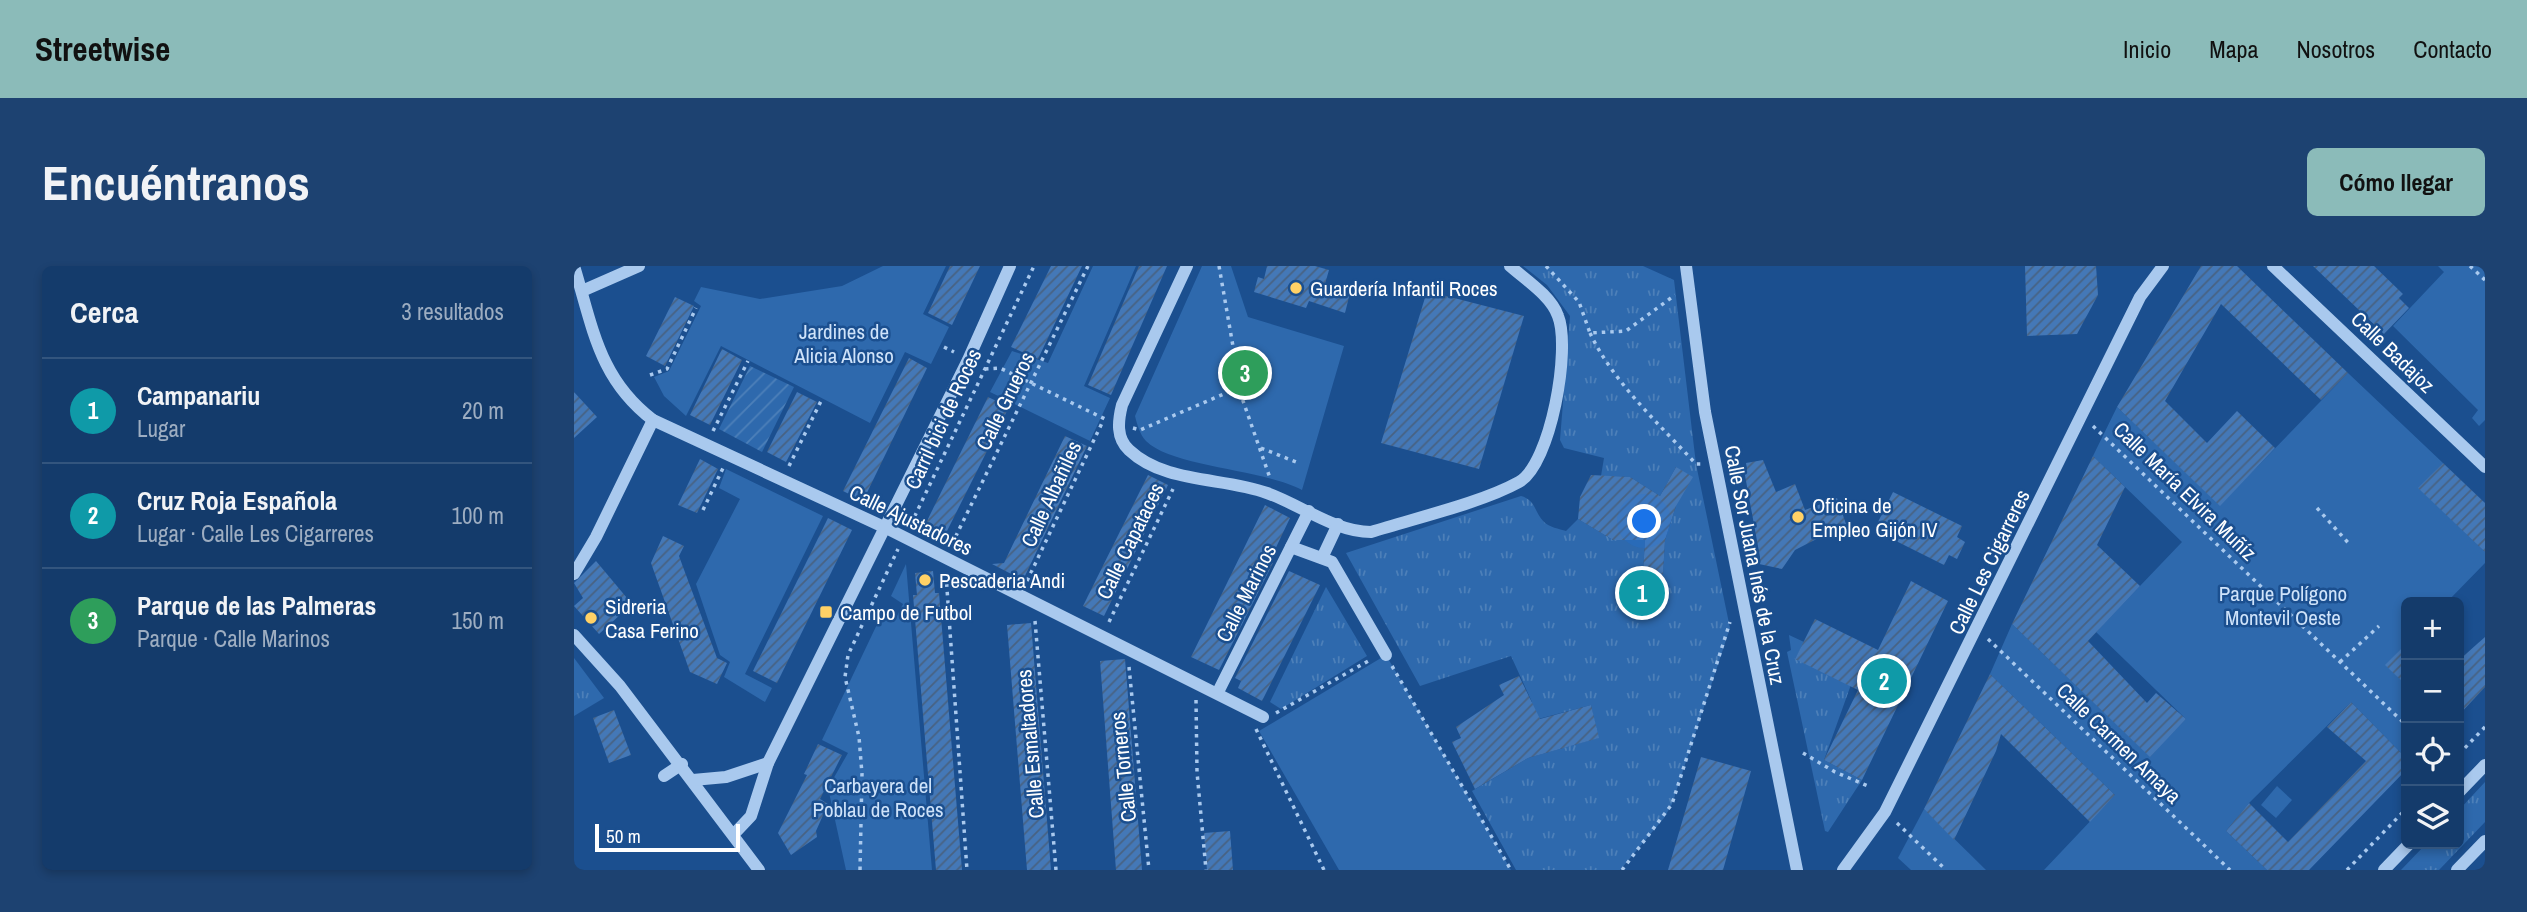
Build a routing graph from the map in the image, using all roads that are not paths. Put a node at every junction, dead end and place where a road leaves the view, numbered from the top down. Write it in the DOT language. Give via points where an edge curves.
graph roads {
  1 [pos="574,266"];
  2 [pos="639,266"];
  3 [pos="1010,266"];
  4 [pos="1186,266"];
  5 [pos="1510,266"];
  6 [pos="1686,266"];
  7 [pos="2162,266"];
  8 [pos="2273,266"];
  9 [pos="582,291"];
  10 [pos="653,420"];
  11 [pos="2485,467"];
  12 [pos="1309,510"];
  13 [pos="1338,524"];
  14 [pos="886,528"];
  15 [pos="1291,547"];
  16 [pos="1322,558"];
  17 [pos="574,574"];
  18 [pos="574,635"];
  19 [pos="1385,654"];
  20 [pos="1218,692"];
  21 [pos="1263,716"];
  22 [pos="768,763"];
  23 [pos="682,764"];
  24 [pos="2485,765"];
  25 [pos="664,776"];
  26 [pos="693,779"];
  27 [pos="2464,787"];
  28 [pos="734,834"];
  29 [pos="2485,841"];
  30 [pos="2404,849"];
  31 [pos="759,870"];
  32 [pos="1797,870"];
  33 [pos="1843,870"];
  34 [pos="2384,870"];
  35 [pos="2458,870"];
  1 -- 9 [label="street, Calle Ajustadores"];
  2 -- 9 [label="street"];
  3 -- 14 [label="street"];
  4 -- 12 [label="street" via="1122,405 1118,424 1122,441 1144,461 1180,474 1265,492"];
  5 -- 13 [label="street" via="1553,304 1559,318 1559,385 1538,461 1522,481 1492,494 1371,532 1355,532"];
  6 -- 32 [label="street, Calle Sor Juana Inés de la Cruz" via="1704,412"];
  7 -- 33 [label="street, Calle Les Cigarreres" via="2140,298 1885,812"];
  8 -- 11 [label="street, Calle Badajoz"];
  9 -- 10 [label="street, Calle Ajustadores" via="607,370 630,402"];
  10 -- 14 [label="street, Calle Ajustadores"];
  10 -- 17 [label="street"];
  12 -- 13 [label="street"];
  12 -- 15 [label="street, Calle Marinos"];
  13 -- 16 [label="street"];
  14 -- 20 [label="street, Calle Ajustadores"];
  14 -- 22 [label="street"];
  15 -- 16 [label="street"];
  15 -- 20 [label="street, Calle Marinos"];
  16 -- 19 [label="street" via="1332,562"];
  18 -- 23 [label="street"];
  20 -- 21 [label="street, Calle Ajustadores"];
  22 -- 26 [label="street" via="726,776"];
  22 -- 28 [label="street" via="751,816"];
  23 -- 25 [label="street"];
  23 -- 26 [label="street"];
  24 -- 27 [label="street"];
  26 -- 28 [label="street"];
  28 -- 31 [label="street"];
  29 -- 35 [label="street"];
  30 -- 34 [label="street"];
}
